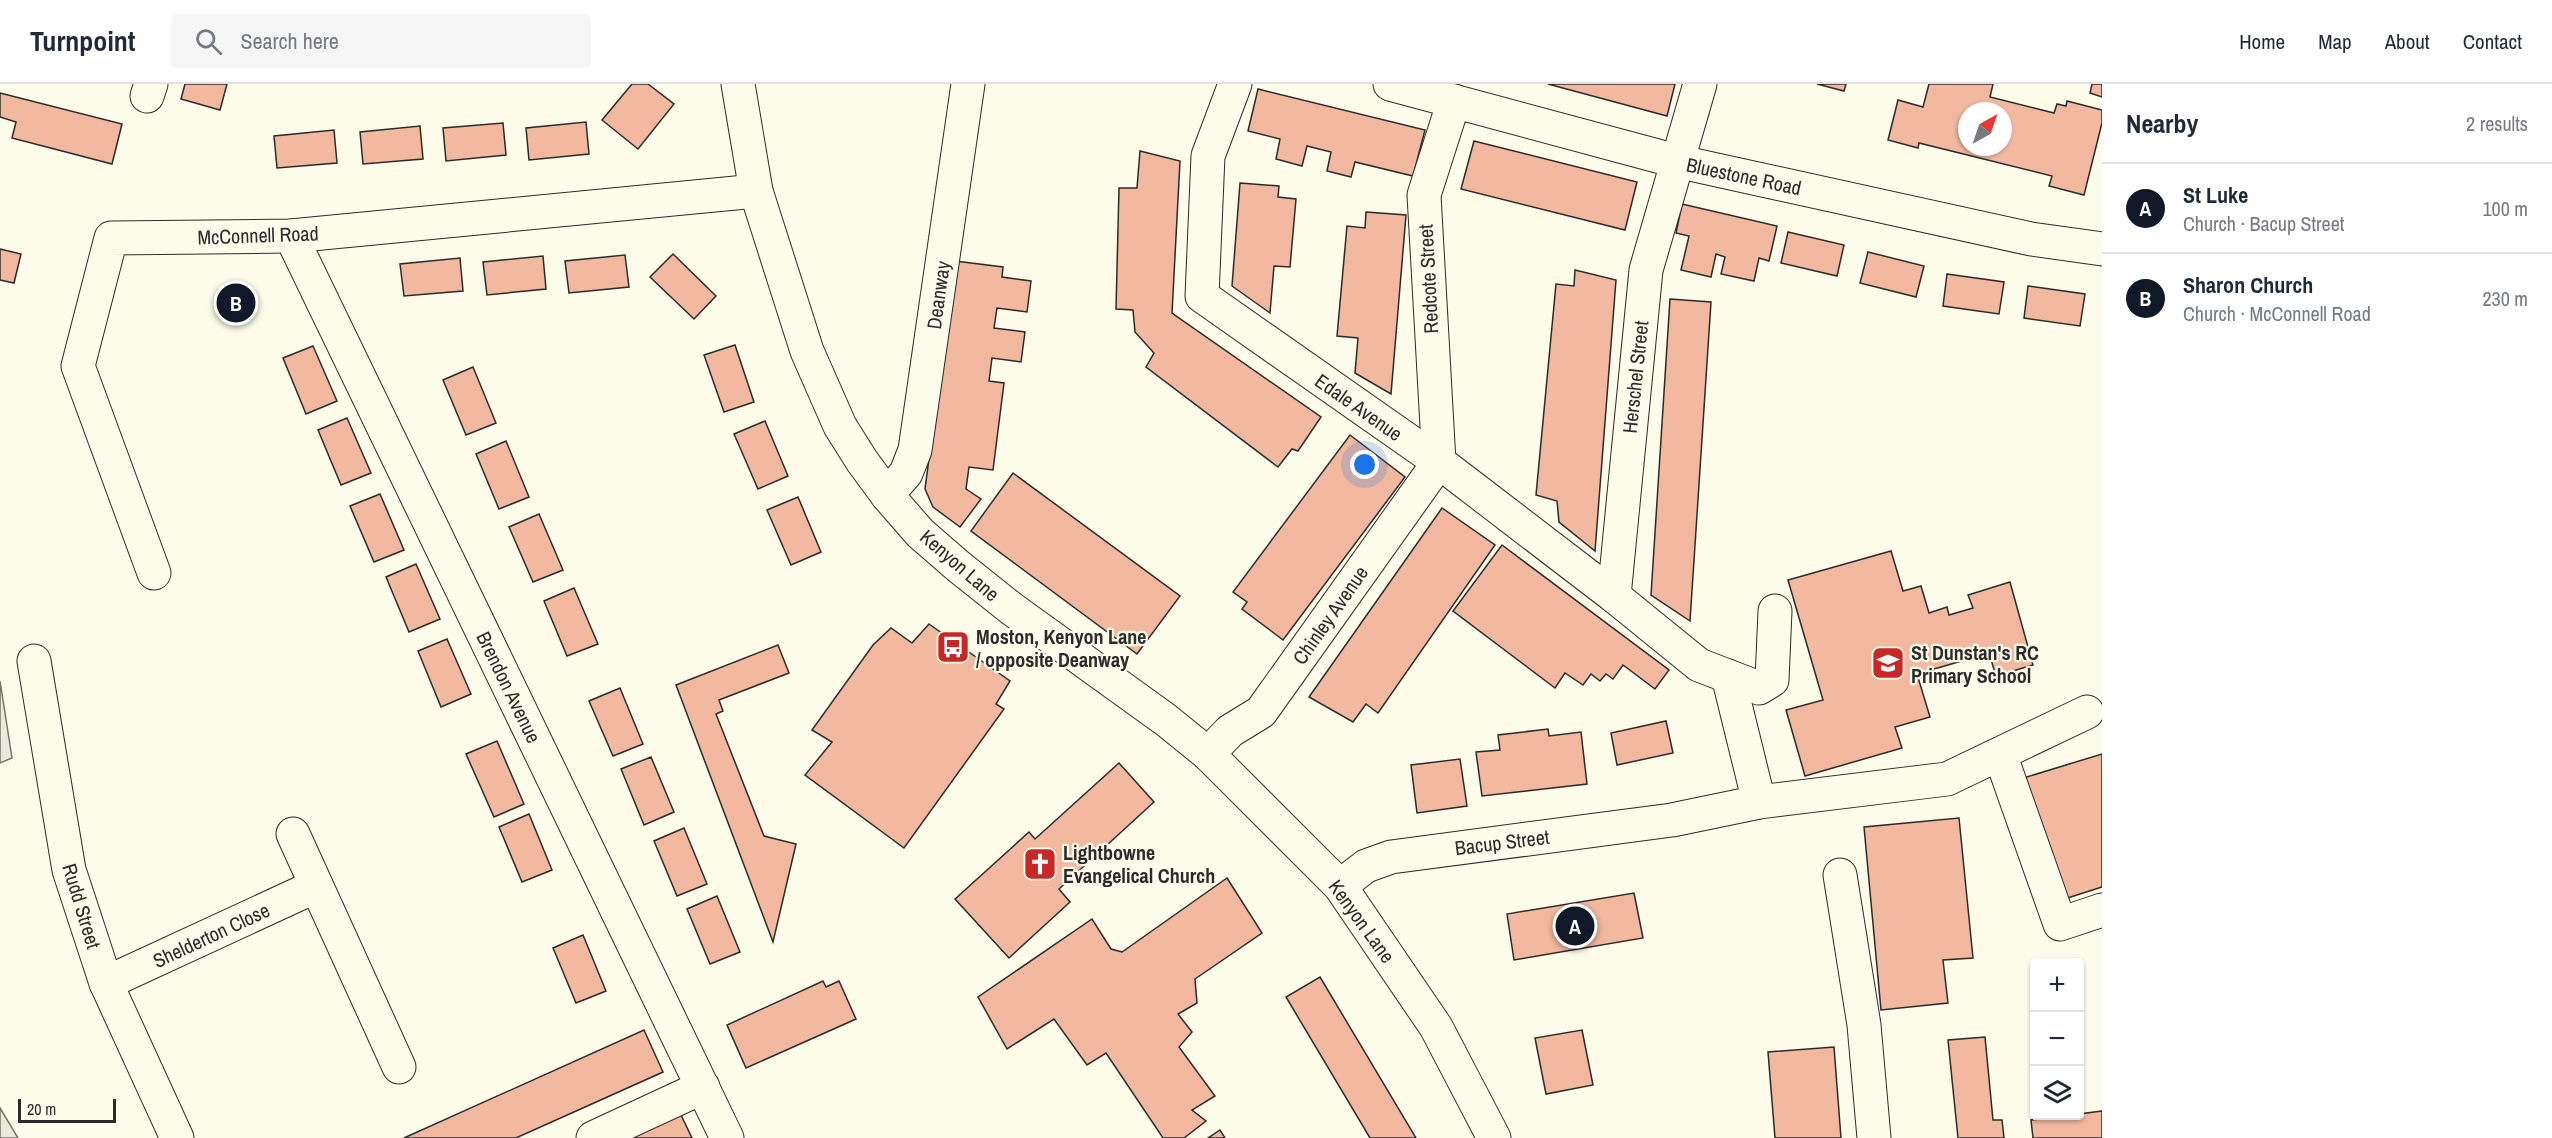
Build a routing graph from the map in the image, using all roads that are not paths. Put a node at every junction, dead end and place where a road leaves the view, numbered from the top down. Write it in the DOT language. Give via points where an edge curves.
graph roads {
  1 [pos="738,84"];
  2 [pos="1235,84"];
  3 [pos="1390,84"];
  4 [pos="1700,84"];
  5 [pos="966,85"];
  6 [pos="1454,101"];
  7 [pos="1676,161"];
  8 [pos="756,191"];
  9 [pos="291,236"];
  10 [pos="2102,249"];
  11 [pos="1438,462"];
  12 [pos="887,495"];
  13 [pos="154,573"];
  14 [pos="1614,596"];
  15 [pos="1775,610"];
  16 [pos="34,661"];
  17 [pos="1728,676"];
  18 [pos="2087,712"];
  19 [pos="1208,754"];
  20 [pos="2000,754"];
  21 [pos="1759,802"];
  22 [pos="293,834"];
  23 [pos="1840,875"];
  24 [pos="316,886"];
  25 [pos="1340,886"];
  26 [pos="2102,910"];
  27 [pos="106,983"];
  28 [pos="399,1067"];
  29 [pos="703,1088"];
  30 [pos="177,1138"];
  31 [pos="593,1138"];
  32 [pos="727,1138"];
  33 [pos="1494,1138"];
  34 [pos="1874,1138"];
  1 -- 8 [label="street, Kenyon Lane"];
  2 -- 11 [label="street, Edale Avenue" via="1208,156 1202,296"];
  3 -- 6 [label="street, Bluestone Road"];
  4 -- 7 [label="street, Herschel Street"];
  5 -- 12 [label="street, Deanway" via="915,450 906,473"];
  6 -- 7 [label="street, Bluestone Road"];
  6 -- 11 [label="street, Redcote Street" via="1424,195"];
  7 -- 10 [label="street, Bluestone Road" via="2031,239"];
  7 -- 14 [label="street, Herschel Street" via="1646,270"];
  8 -- 9 [label="street, McConnell Road"];
  8 -- 12 [label="street, Kenyon Lane" via="811,362 840,426"];
  9 -- 13 [label="street, McConnell Road" via="111,238 78,366"];
  9 -- 29 [label="street, Brendon Avenue"];
  11 -- 14 [label="street, Edale Avenue"];
  11 -- 19 [label="street, Chinley Avenue" via="1261,712 1230,731"];
  12 -- 19 [label="street, Kenyon Lane" via="958,566"];
  14 -- 17 [label="street, Edale Avenue" via="1699,665"];
  15 -- 17 [label="street, Edale Avenue" via="1772,680 1759,688"];
  16 -- 27 [label="street, Rudd Street" via="69,870"];
  17 -- 21 [label="street"];
  18 -- 20 [label="street, Bacup Street"];
  19 -- 25 [label="street, Kenyon Lane"];
  20 -- 21 [label="street, Bacup Street" via="1947,779"];
  20 -- 26 [label="street" via="2060,924"];
  21 -- 25 [label="street, Bacup Street" via="1672,820 1391,856 1366,866"];
  22 -- 24 [label="street"];
  23 -- 34 [label="street" via="1864,1025"];
  24 -- 27 [label="street, Shelderton Close"];
  24 -- 28 [label="street"];
  25 -- 33 [label="street, Kenyon Lane" via="1436,1027"];
  27 -- 30 [label="street, Rudd Street"];
  29 -- 31 [label="street"];
  29 -- 32 [label="street, Brendon Avenue"];
}
